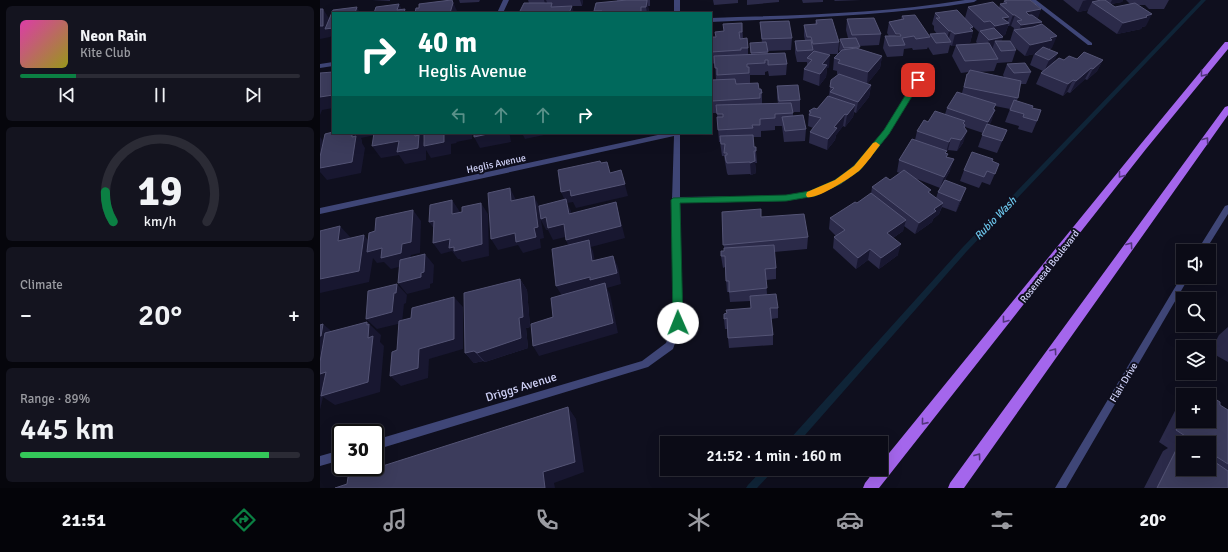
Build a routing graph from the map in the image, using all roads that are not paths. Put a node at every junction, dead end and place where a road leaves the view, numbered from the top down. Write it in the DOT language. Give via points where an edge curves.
graph roads {
  1 [pos="506,0"];
  2 [pos="677,0"];
  3 [pos="974,0"];
  4 [pos="1033,0"];
  5 [pos="500,12"];
  6 [pos="677,12"];
  7 [pos="712,20"];
  8 [pos="1090,44"];
  9 [pos="1228,44"];
  10 [pos="332,64"];
  11 [pos="320,66"];
  12 [pos="918,80"];
  13 [pos="1228,109"];
  14 [pos="672,134"];
  15 [pos="677,134"];
  16 [pos="676,200"];
  17 [pos="1228,208"];
  18 [pos="320,212"];
  19 [pos="1205,244"];
  20 [pos="1182,284"];
  21 [pos="384,442"];
  22 [pos="332,458"];
  23 [pos="320,462"];
  24 [pos="870,488"];
  25 [pos="955,488"];
  26 [pos="1060,488"];
  1 -- 5 [label="street"];
  2 -- 6 [label="street"];
  3 -- 7 [label="street" via="885,12"];
  4 -- 8 [label="street"];
  9 -- 24 [label="main road, Rosemead Boulevard, one-way"];
  10 -- 11 [label="street"];
  12 -- 16 [label="street" via="887,132 857,168 838,182 812,194 786,198"];
  25 -- 13 [label="main road, one-way"];
  14 -- 18 [label="street, Heglis Avenue"];
  15 -- 16 [label="street"];
  16 -- 21 [label="street, Driggs Avenue" via="678,323 670,346 645,364"];
  17 -- 19 [label="street"];
  20 -- 26 [label="street, Flair Drive"];
  22 -- 23 [label="street"];
}
